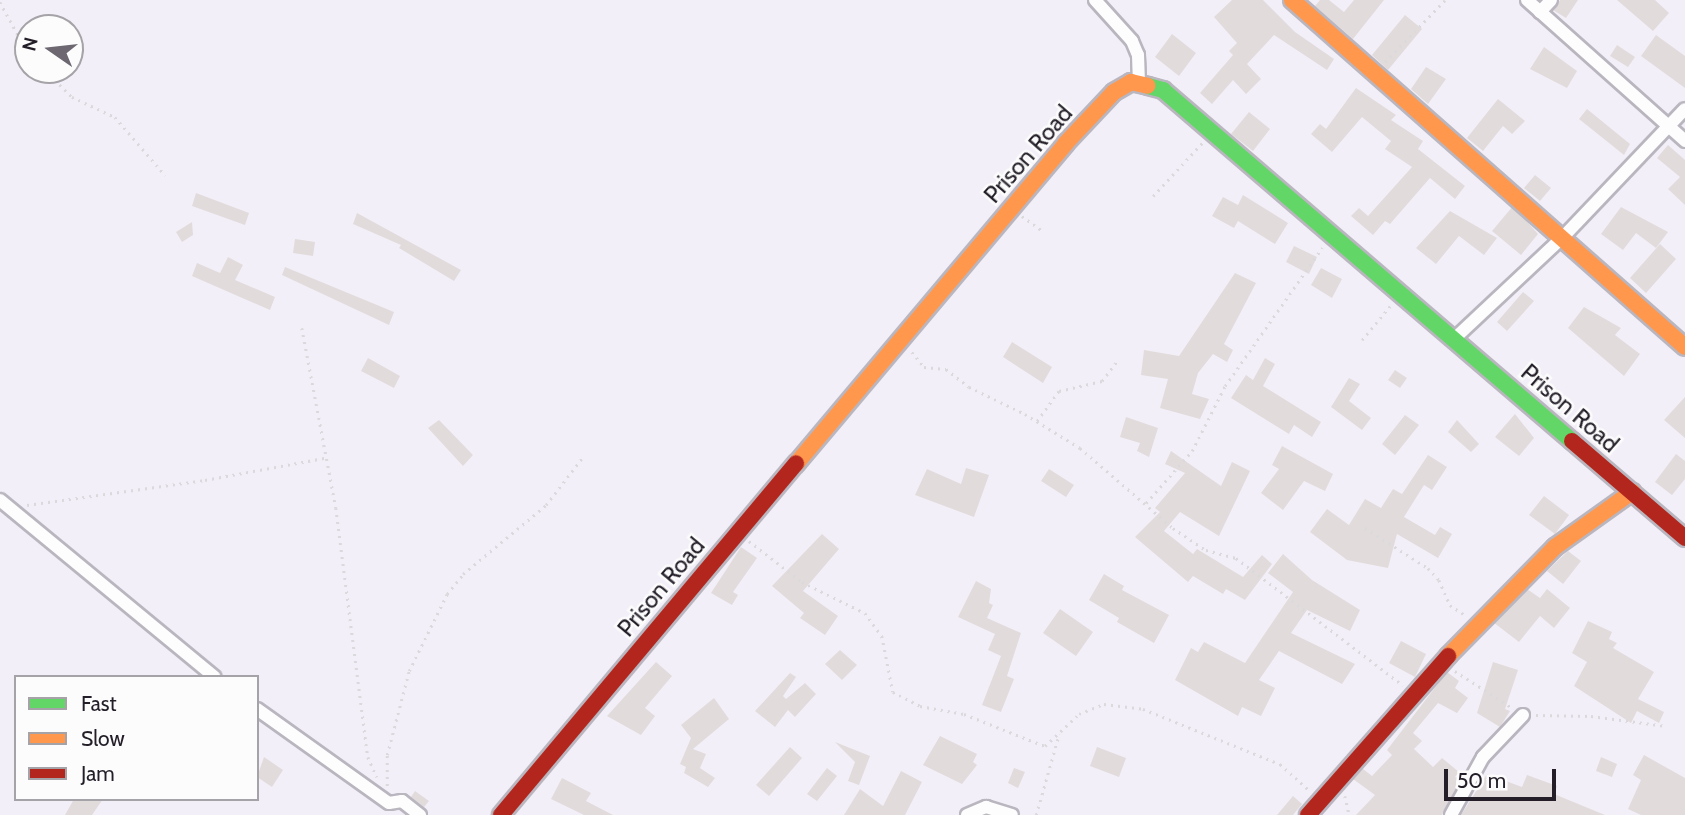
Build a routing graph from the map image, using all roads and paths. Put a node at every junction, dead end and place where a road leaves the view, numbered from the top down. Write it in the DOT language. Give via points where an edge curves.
graph roads {
  1 [pos="1095,0"];
  2 [pos="1292,0"];
  3 [pos="1445,0"];
  4 [pos="1527,0"];
  5 [pos="1551,0"];
  6 [pos="0,2"];
  7 [pos="1540,12"];
  8 [pos="14,28"];
  9 [pos="1373,75"];
  10 [pos="1139,82"];
  11 [pos="59,84"];
  12 [pos="1685,109"];
  13 [pos="1669,126"];
  14 [pos="1212,132"];
  15 [pos="1685,141"];
  16 [pos="165,175"];
  17 [pos="1153,197"];
  18 [pos="1011,208"];
  19 [pos="1044,232"];
  20 [pos="1332,235"];
  21 [pos="1564,236"];
  22 [pos="1401,293"];
  23 [pos="302,328"];
  24 [pos="902,337"];
  25 [pos="1454,339"];
  26 [pos="1362,340"];
  27 [pos="1685,347"];
  28 [pos="1117,361"];
  29 [pos="1037,421"];
  30 [pos="324,458"];
  31 [pos="582,458"];
  32 [pos="1632,492"];
  33 [pos="1146,503"];
  34 [pos="5,504"];
  35 [pos="1365,528"];
  36 [pos="738,532"];
  37 [pos="1685,538"];
  38 [pos="1477,622"];
  39 [pos="1440,662"];
  40 [pos="213,675"];
  41 [pos="1412,692"];
  42 [pos="259,710"];
  43 [pos="1523,715"];
  44 [pos="1666,726"];
  45 [pos="1059,734"];
  46 [pos="1320,801"];
  47 [pos="388,803"];
  48 [pos="420,815"];
  49 [pos="501,815"];
  50 [pos="967,815"];
  51 [pos="1012,815"];
  52 [pos="1035,815"];
  53 [pos="1308,815"];
  54 [pos="1451,815"];
  1 -- 10 [label="street" via="1132,41 1138,55"];
  2 -- 9 [label="street"];
  3 -- 9 [label="path" via="1411,30"];
  4 -- 7 [label="street"];
  5 -- 7 [label="street"];
  6 -- 8 [label="path"];
  7 -- 13 [label="street"];
  9 -- 21 [label="street"];
  10 -- 14 [label="street, Prison Road" via="1163,90"];
  10 -- 18 [label="street, Prison Road" via="1114,92"];
  11 -- 16 [label="path" via="72,97 115,117"];
  12 -- 13 [label="street"];
  13 -- 15 [label="street"];
  13 -- 21 [label="street"];
  14 -- 17 [label="path"];
  14 -- 20 [label="street, Prison Road"];
  18 -- 19 [label="path"];
  18 -- 24 [label="street, Prison Road"];
  20 -- 22 [label="street, Prison Road"];
  20 -- 33 [label="path" via="1224,386 1192,451"];
  21 -- 25 [label="street"];
  21 -- 27 [label="street"];
  22 -- 25 [label="street, Prison Road"];
  22 -- 26 [label="path"];
  23 -- 30 [label="path"];
  24 -- 29 [label="path" via="924,367 946,369 969,387"];
  24 -- 36 [label="street, Prison Road"];
  25 -- 32 [label="street, Prison Road"];
  28 -- 29 [label="path" via="1102,381 1059,391"];
  29 -- 33 [label="path" via="1109,469"];
  30 -- 34 [label="path" via="205,481"];
  30 -- 47 [label="path" via="336,508 368,757"];
  31 -- 47 [label="path" via="546,505 463,574 447,594 409,671 387,755"];
  32 -- 37 [label="street, Prison Road"];
  32 -- 38 [label="street" via="1555,547"];
  33 -- 41 [label="path" via="1206,550 1236,558"];
  34 -- 40 [label="street"];
  35 -- 38 [label="path" via="1428,568 1450,605"];
  36 -- 45 [label="path" via="802,582 865,613 882,636 893,692 920,706 964,714 1045,746"];
  36 -- 49 [label="street, Prison Road"];
  38 -- 39 [label="street"];
  39 -- 41 [label="street"];
  39 -- 43 [label="path"];
  41 -- 46 [label="street"];
  42 -- 47 [label="street"];
  43 -- 44 [label="path" via="1591,716"];
  43 -- 54 [label="street" via="1483,757"];
  45 -- 46 [label="path" via="1079,715 1104,704 1143,709 1280,764"];
  45 -- 52 [label="path"];
  46 -- 53 [label="street"];
  47 -- 48 [label="street" via="402,802"];
  50 -- 51 [label="street" via="986,807"];
}
